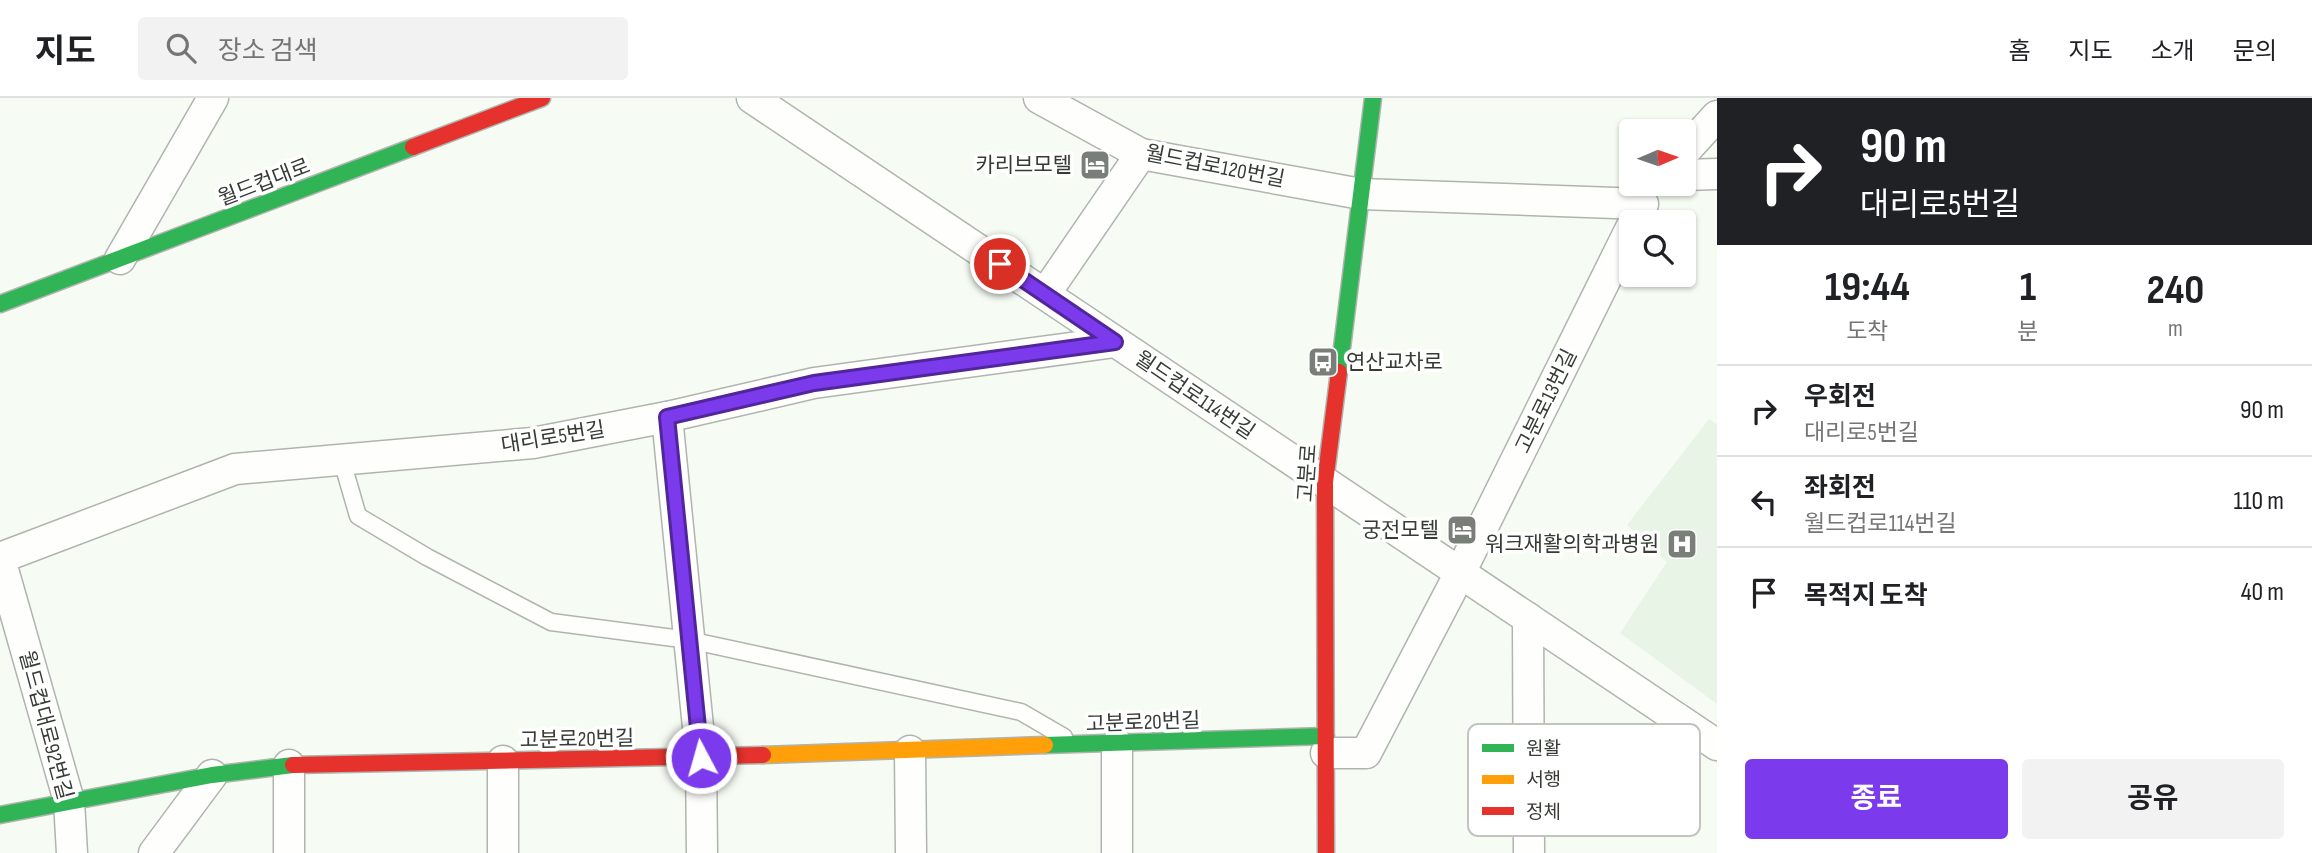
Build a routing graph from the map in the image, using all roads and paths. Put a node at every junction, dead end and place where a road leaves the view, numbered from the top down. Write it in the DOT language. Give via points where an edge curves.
graph roads {
  1 [pos="213,98"];
  2 [pos="542,98"];
  3 [pos="752,98"];
  4 [pos="1039,98"];
  5 [pos="1373,98"];
  6 [pos="1717,117"];
  7 [pos="1696,139"];
  8 [pos="1141,154"];
  9 [pos="1717,174"];
  10 [pos="1696,175"];
  11 [pos="1361,194"];
  12 [pos="1641,210"];
  13 [pos="1619,254"];
  14 [pos="120,259"];
  15 [pos="1045,294"];
  16 [pos="0,304"];
  17 [pos="1115,342"];
  18 [pos="667,417"];
  19 [pos="342,461"];
  20 [pos="1325,482"];
  21 [pos="0,558"];
  22 [pos="1460,573"];
  23 [pos="1528,618"];
  24 [pos="689,640"];
  25 [pos="1529,724"];
  26 [pos="1686,724"];
  27 [pos="1700,734"];
  28 [pos="1117,744"];
  29 [pos="1076,745"];
  30 [pos="1326,745"];
  31 [pos="1717,745"];
  32 [pos="910,751"];
  33 [pos="701,758"];
  34 [pos="503,761"];
  35 [pos="289,765"];
  36 [pos="212,775"];
  37 [pos="69,801"];
  38 [pos="0,815"];
  39 [pos="72,853"];
  40 [pos="154,853"];
  41 [pos="289,853"];
  42 [pos="503,853"];
  43 [pos="702,853"];
  44 [pos="911,853"];
  45 [pos="1116,853"];
  46 [pos="1326,853"];
  1 -- 14 [label="street"];
  2 -- 14 [label="street, 월드컵대로"];
  3 -- 15 [label="street, 월드컵로114번길"];
  4 -- 8 [label="street, 월드컵로120번길"];
  5 -- 11 [label="street, 고분로"];
  6 -- 7 [label="street"];
  8 -- 11 [label="street, 월드컵로120번길"];
  8 -- 15 [label="street"];
  9 -- 10 [label="street"];
  11 -- 12 [label="street, 월드컵로120번길"];
  11 -- 20 [label="street, 고분로"];
  13 -- 22 [label="street, 고분로13번길"];
  14 -- 16 [label="street, 월드컵대로"];
  15 -- 17 [label="street, 월드컵로114번길"];
  17 -- 18 [label="street, 대리로5번길" via="814,383"];
  17 -- 20 [label="street, 월드컵로114번길"];
  18 -- 19 [label="street, 대리로5번길" via="533,443"];
  18 -- 24 [label="street"];
  19 -- 21 [label="street, 대리로5번길" via="235,469"];
  19 -- 24 [label="lane" via="358,516 551,622"];
  20 -- 22 [label="street"];
  20 -- 30 [label="street, 고분로"];
  21 -- 37 [label="street, 월드컵대로92번길"];
  22 -- 23 [label="street"];
  22 -- 30 [label="street, 고분로13번길" via="1366,754"];
  23 -- 25 [label="street"];
  23 -- 26 [label="street"];
  24 -- 29 [label="lane" via="1021,712"];
  24 -- 33 [label="street"];
  27 -- 31 [label="street"];
  28 -- 29 [label="street, 고분로20번길"];
  28 -- 30 [label="street, 고분로20번길"];
  28 -- 45 [label="street"];
  29 -- 32 [label="street, 고분로20번길"];
  30 -- 46 [label="street, 고분로"];
  32 -- 33 [label="street, 고분로20번길"];
  32 -- 44 [label="street"];
  33 -- 34 [label="street, 고분로20번길"];
  33 -- 43 [label="street"];
  34 -- 35 [label="street, 고분로20번길"];
  34 -- 42 [label="street"];
  35 -- 36 [label="street, 고분로20번길"];
  35 -- 41 [label="street"];
  36 -- 37 [label="street, 고분로20번길"];
  36 -- 40 [label="street"];
  37 -- 38 [label="street, 고분로20번길"];
  37 -- 39 [label="street, 월드컵대로92번길"];
}
